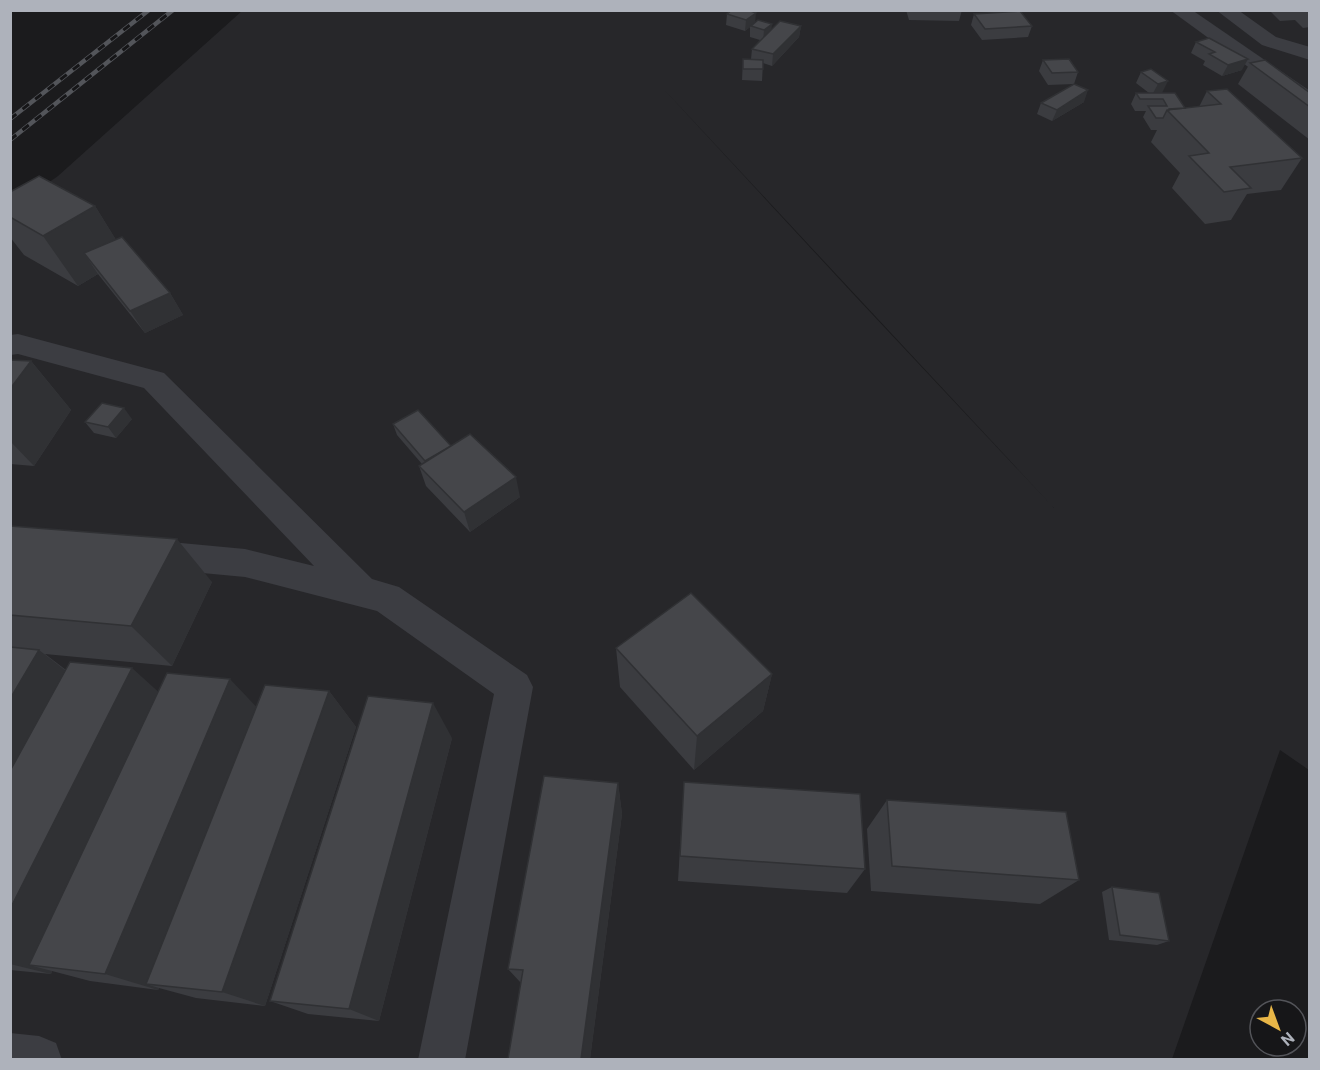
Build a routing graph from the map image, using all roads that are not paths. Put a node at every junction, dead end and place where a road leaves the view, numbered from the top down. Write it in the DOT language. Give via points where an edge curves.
graph roads {
  1 [pos="1179,10"];
  2 [pos="1225,10"];
  3 [pos="1310,54"];
  4 [pos="1310,101"];
  5 [pos="10,345"];
  6 [pos="116,550"];
  7 [pos="361,591"];
  8 [pos="10,1056"];
  9 [pos="39,1059"];
  10 [pos="441,1059"];
  1 -- 4 [label="lane"];
  2 -- 3 [label="lane" via="1269,41"];
  5 -- 7 [label="lane" via="154,380"];
  6 -- 7 [label="lane" via="245,563"];
  7 -- 10 [label="lane" via="387,598 514,687"];
  8 -- 9 [label="lane"];
}
